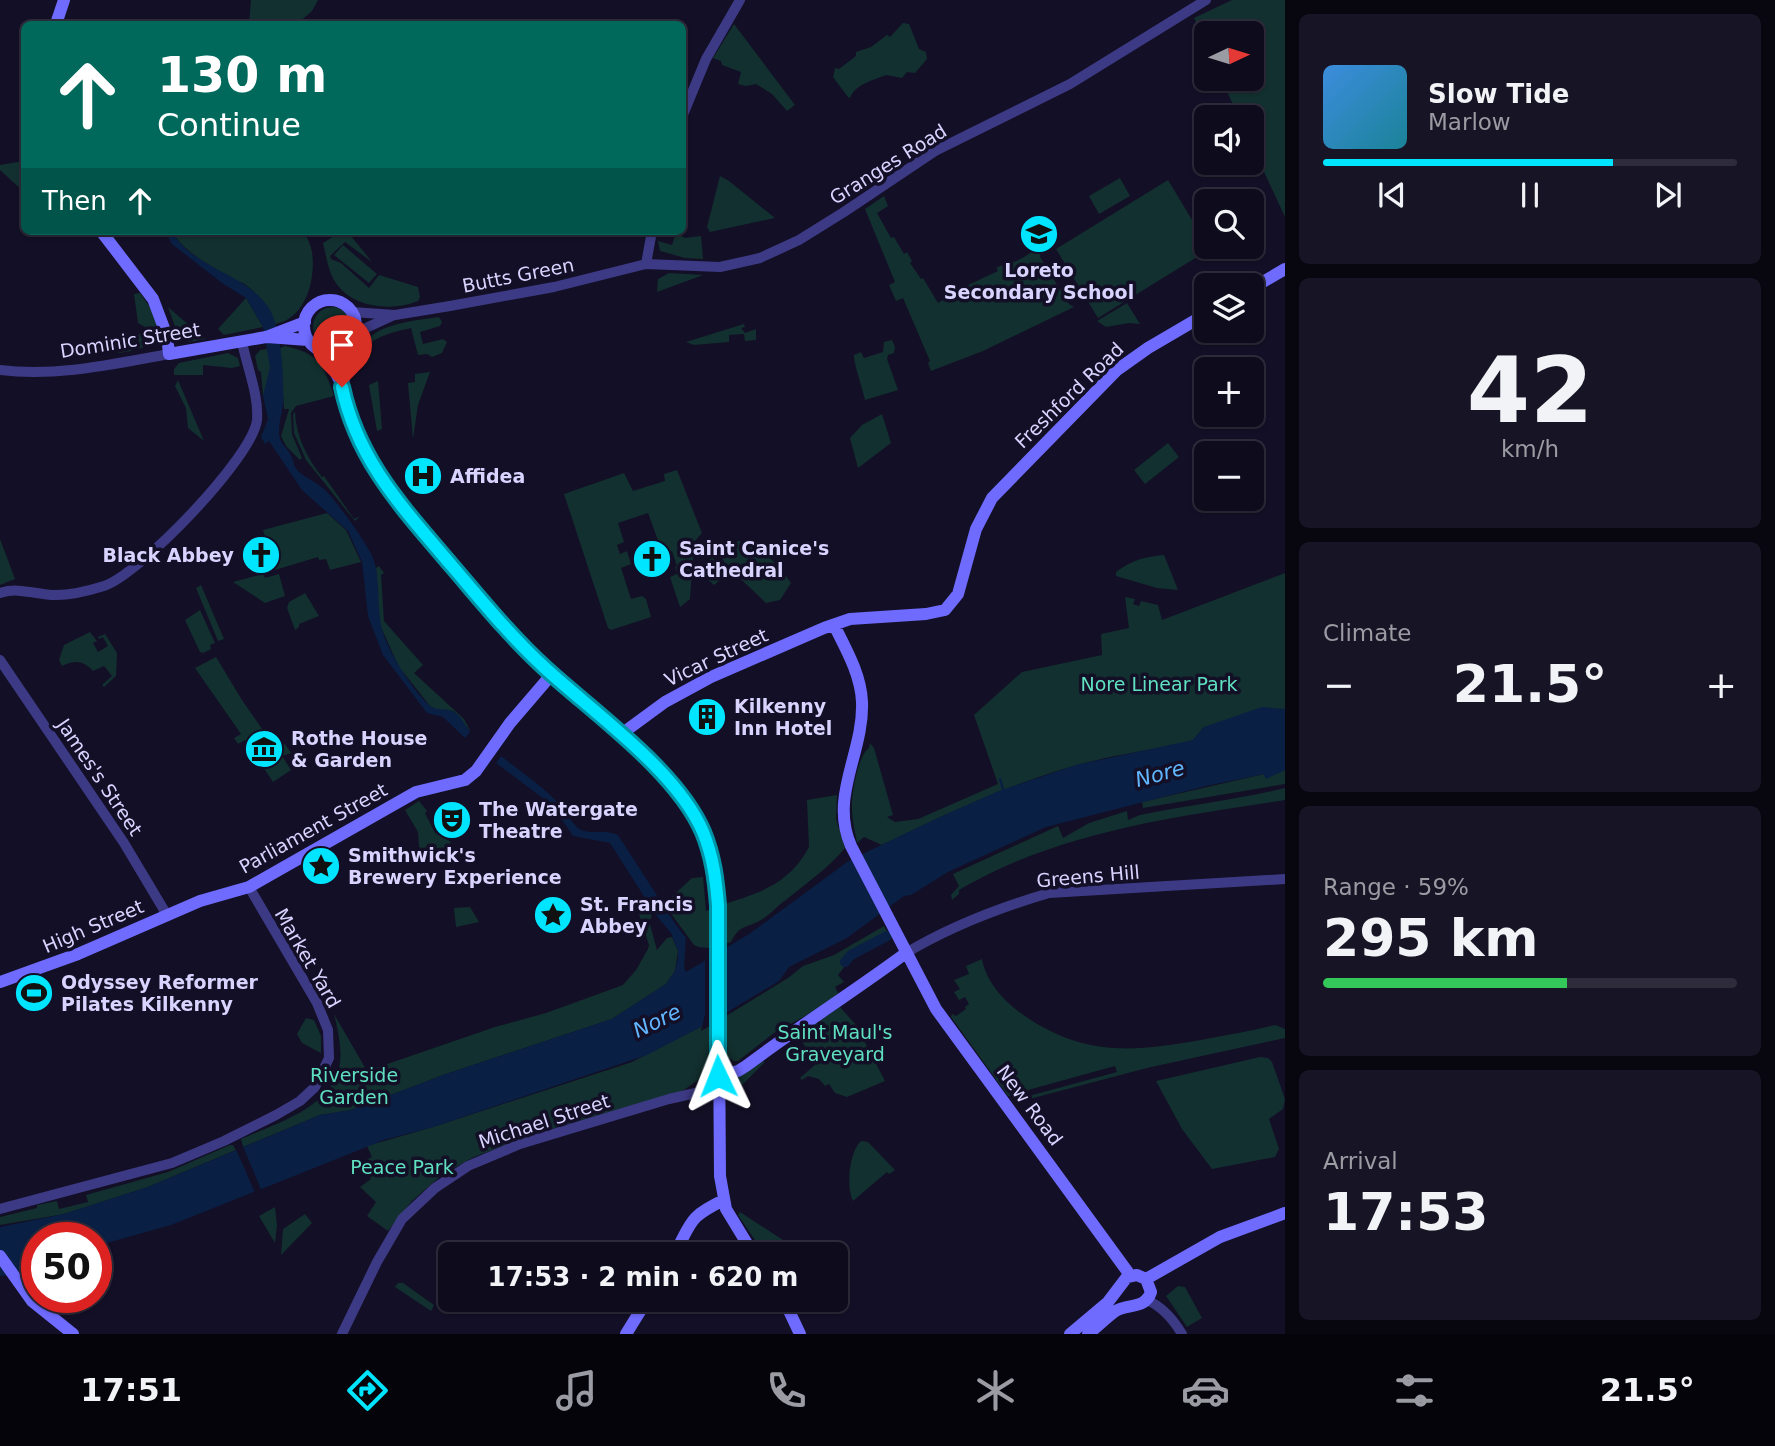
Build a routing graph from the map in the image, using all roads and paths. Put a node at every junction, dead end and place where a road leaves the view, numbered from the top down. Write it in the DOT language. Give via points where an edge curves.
graph roads {
  1 [pos="64,0"];
  2 [pos="740,0"];
  3 [pos="1206,0"];
  4 [pos="58,21"];
  5 [pos="686,107"];
  6 [pos="105,235"];
  7 [pos="651,235"];
  8 [pos="646,264"];
  9 [pos="1285,270"];
  10 [pos="1264,282"];
  11 [pos="352,312"];
  12 [pos="395,315"];
  13 [pos="1194,321"];
  14 [pos="305,322"];
  15 [pos="355,334"];
  16 [pos="284,335"];
  17 [pos="308,340"];
  18 [pos="242,342"];
  19 [pos="347,346"];
  20 [pos="325,352"];
  21 [pos="169,354"];
  22 [pos="0,370"];
  23 [pos="342,387"];
  24 [pos="0,593"];
  25 [pos="946,610"];
  26 [pos="834,625"];
  27 [pos="0,660"];
  28 [pos="552,674"];
  29 [pos="620,734"];
  30 [pos="1285,879"];
  31 [pos="248,887"];
  32 [pos="200,901"];
  33 [pos="167,915"];
  34 [pos="906,953"];
  35 [pos="0,982"];
  36 [pos="718,1076"];
  37 [pos="724,1200"];
  38 [pos="0,1209"];
  39 [pos="1285,1213"];
  40 [pos="680,1242"];
  41 [pos="746,1242"];
  42 [pos="0,1256"];
  43 [pos="1130,1275"];
  44 [pos="1146,1279"];
  45 [pos="1120,1287"];
  46 [pos="1147,1300"];
  47 [pos="1132,1305"];
  48 [pos="640,1312"];
  49 [pos="790,1312"];
  50 [pos="73,1334"];
  51 [pos="342,1334"];
  52 [pos="626,1334"];
  53 [pos="800,1334"];
  54 [pos="1070,1334"];
  55 [pos="1088,1334"];
  56 [pos="1182,1334"];
  1 -- 4 [label="main road"];
  2 -- 5 [label="street" via="706,59"];
  3 -- 8 [label="street, Granges Road" via="1070,85 935,151 791,244 760,258 720,267"];
  6 -- 21 [label="main road" via="153,299"];
  7 -- 8 [label="street"];
  8 -- 12 [label="street, Butts Green" via="554,287"];
  9 -- 10 [label="main road"];
  11 -- 12 [label="street, Butts Green"];
  11 -- 14 [label="main road" via="343,303 328,300 312,308"];
  11 -- 15 [label="main road"];
  12 -- 15 [label="street, Butts Green"];
  13 -- 25 [label="main road, Freshford Road" via="1117,370 1002,489 984,511 958,594"];
  14 -- 16 [label="main road, Dominic Street"];
  14 -- 17 [label="main road"];
  15 -- 19 [label="main road"];
  16 -- 17 [label="main road, Dominic Street"];
  16 -- 18 [label="main road, Dominic Street"];
  17 -- 20 [label="main road"];
  18 -- 21 [label="main road, Dominic Street"];
  18 -- 24 [label="street" via="255,401 253,437 150,556 107,585 74,594 55,596 14,589"];
  19 -- 20 [label="main road"];
  19 -- 23 [label="main road"];
  20 -- 23 [label="main road"];
  21 -- 22 [label="street, Dominic Street" via="72,370"];
  23 -- 28 [label="main road" via="354,431 388,490 499,622"];
  25 -- 26 [label="main road, Vicar Street" via="852,618"];
  26 -- 29 [label="main road, Vicar Street" via="708,679 664,702"];
  26 -- 34 [label="main road, New Road" via="862,696 843,820 851,846"];
  27 -- 33 [label="street, James's Street"];
  28 -- 29 [label="main road"];
  28 -- 31 [label="main road, Parliament Street" via="470,776 416,792"];
  29 -- 36 [label="main road" via="656,768 692,813 711,855 718,905"];
  30 -- 34 [label="street, Greens Hill" via="1049,893 955,926"];
  31 -- 32 [label="main road, Parliament Street"];
  31 -- 38 [label="street, Market Yard" via="317,1003 328,1030 329,1058 315,1087 276,1115 172,1163"];
  32 -- 33 [label="main road, High Street"];
  33 -- 35 [label="main road, High Street"];
  34 -- 36 [label="main road" via="746,1066"];
  34 -- 43 [label="main road, New Road" via="936,1009"];
  36 -- 37 [label="main road"];
  36 -- 51 [label="street, Michael Street" via="669,1099 520,1144 468,1166 402,1219"];
  37 -- 40 [label="main road" via="699,1212"];
  37 -- 41 [label="main road"];
  39 -- 44 [label="main road" via="1220,1237"];
  42 -- 50 [label="main road" via="32,1301"];
  43 -- 44 [label="main road"];
  43 -- 45 [label="main road"];
  44 -- 46 [label="main road" via="1151,1292"];
  45 -- 47 [label="main road" via="1122,1298"];
  45 -- 54 [label="main road"];
  46 -- 47 [label="main road"];
  46 -- 56 [label="street" via="1169,1315"];
  47 -- 55 [label="main road" via="1116,1310"];
  48 -- 52 [label="main road"];
  49 -- 53 [label="main road"];
}
